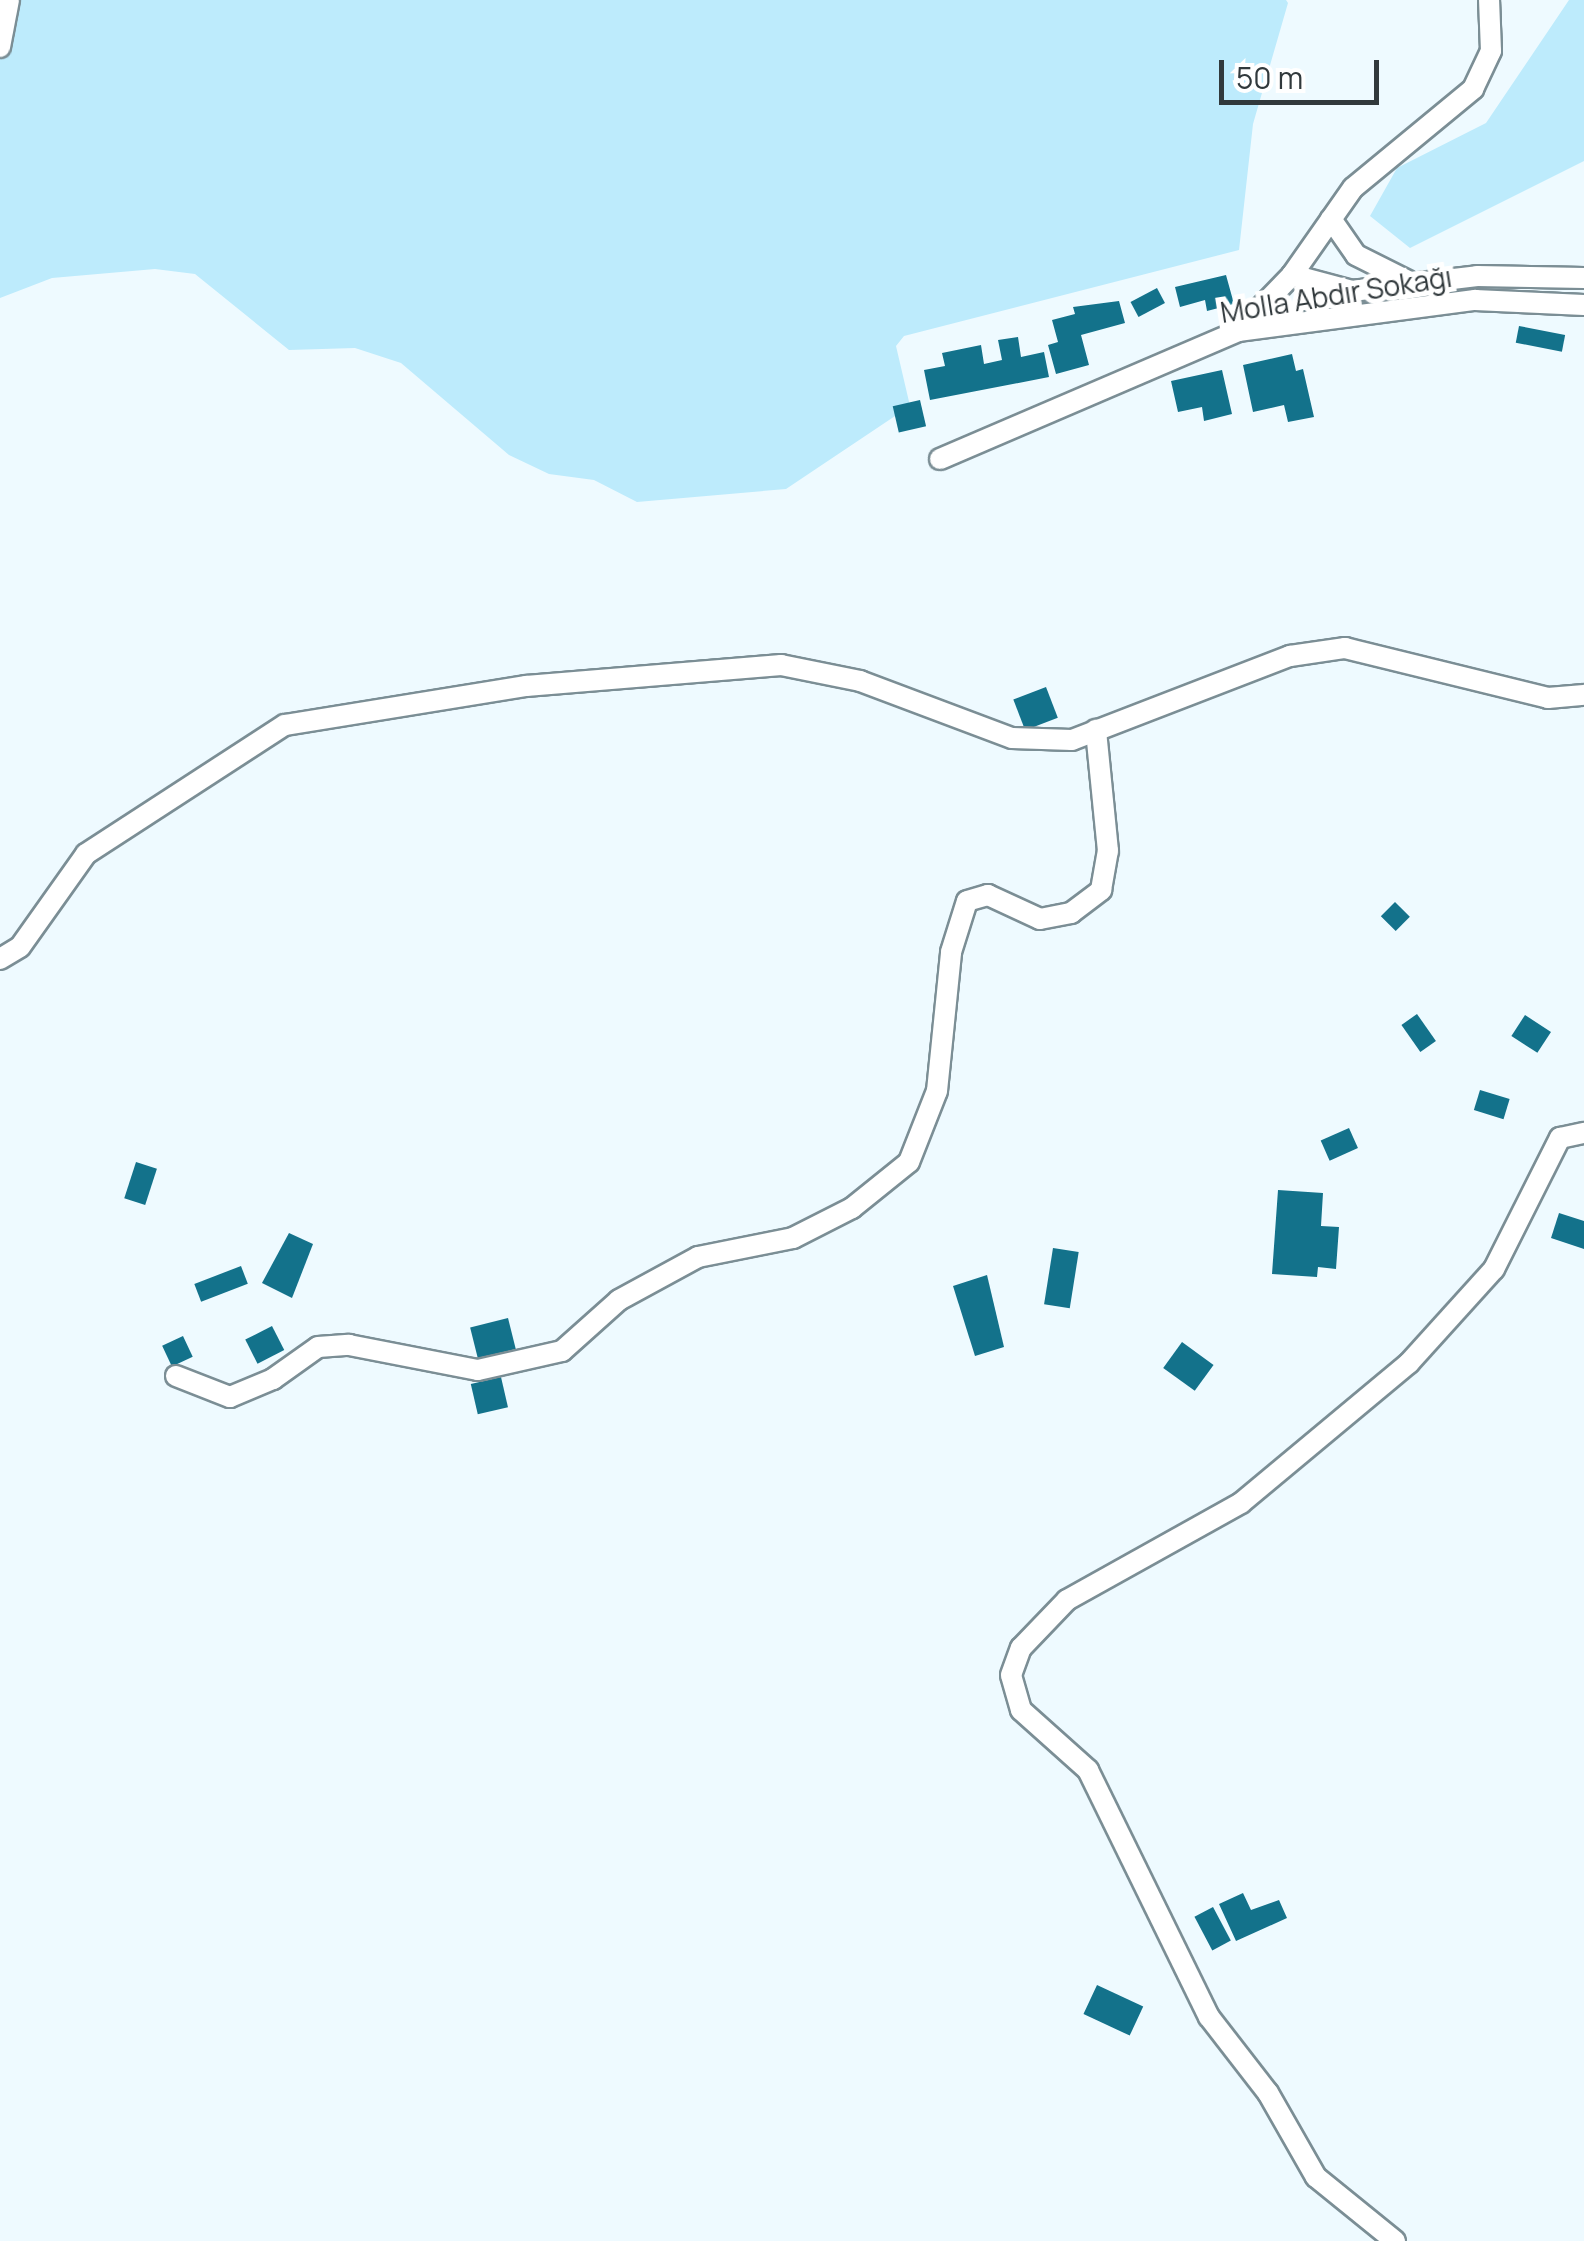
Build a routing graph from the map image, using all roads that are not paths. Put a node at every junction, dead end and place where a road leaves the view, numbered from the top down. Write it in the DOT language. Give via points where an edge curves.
graph roads {
  1 [pos="9,0"];
  2 [pos="1489,0"];
  3 [pos="0,47"];
  4 [pos="1331,219"];
  5 [pos="1292,275"];
  6 [pos="1584,278"];
  7 [pos="1411,282"];
  8 [pos="1584,305"];
  9 [pos="1238,331"];
  10 [pos="940,460"];
  11 [pos="1584,695"];
  12 [pos="1096,730"];
  13 [pos="0,959"];
  14 [pos="1584,1133"];
  15 [pos="176,1376"];
  16 [pos="1395,2241"];
  1 -- 3 [label="street"];
  2 -- 4 [label="street" via="1491,51 1473,89 1369,172"];
  4 -- 5 [label="street"];
  4 -- 7 [label="street" via="1356,255"];
  5 -- 7 [label="street" via="1352,290"];
  5 -- 9 [label="street"];
  6 -- 7 [label="street"];
  8 -- 9 [label="street, Molla Abdır Sokağı" via="1475,300"];
  9 -- 10 [label="street, Molla Abdır Sokağı"];
  11 -- 12 [label="street" via="1548,698 1345,648 1290,656"];
  12 -- 13 [label="street" via="1072,740 1012,738 860,680 780,665 526,686 286,725 86,854 20,947"];
  12 -- 15 [label="street" via="1108,851 1101,890 1072,913 1040,919 988,895 967,901 950,952 937,1090 909,1162 852,1208 793,1238 698,1257 618,1300 562,1351 478,1370 349,1345 318,1347 273,1380 230,1398"];
  14 -- 16 [label="street" via="1560,1138 1494,1270 1409,1364 1241,1504 1067,1600 1021,1648 1011,1676 1021,1710 1088,1770 1208,2017 1268,2094 1316,2177"];
}
